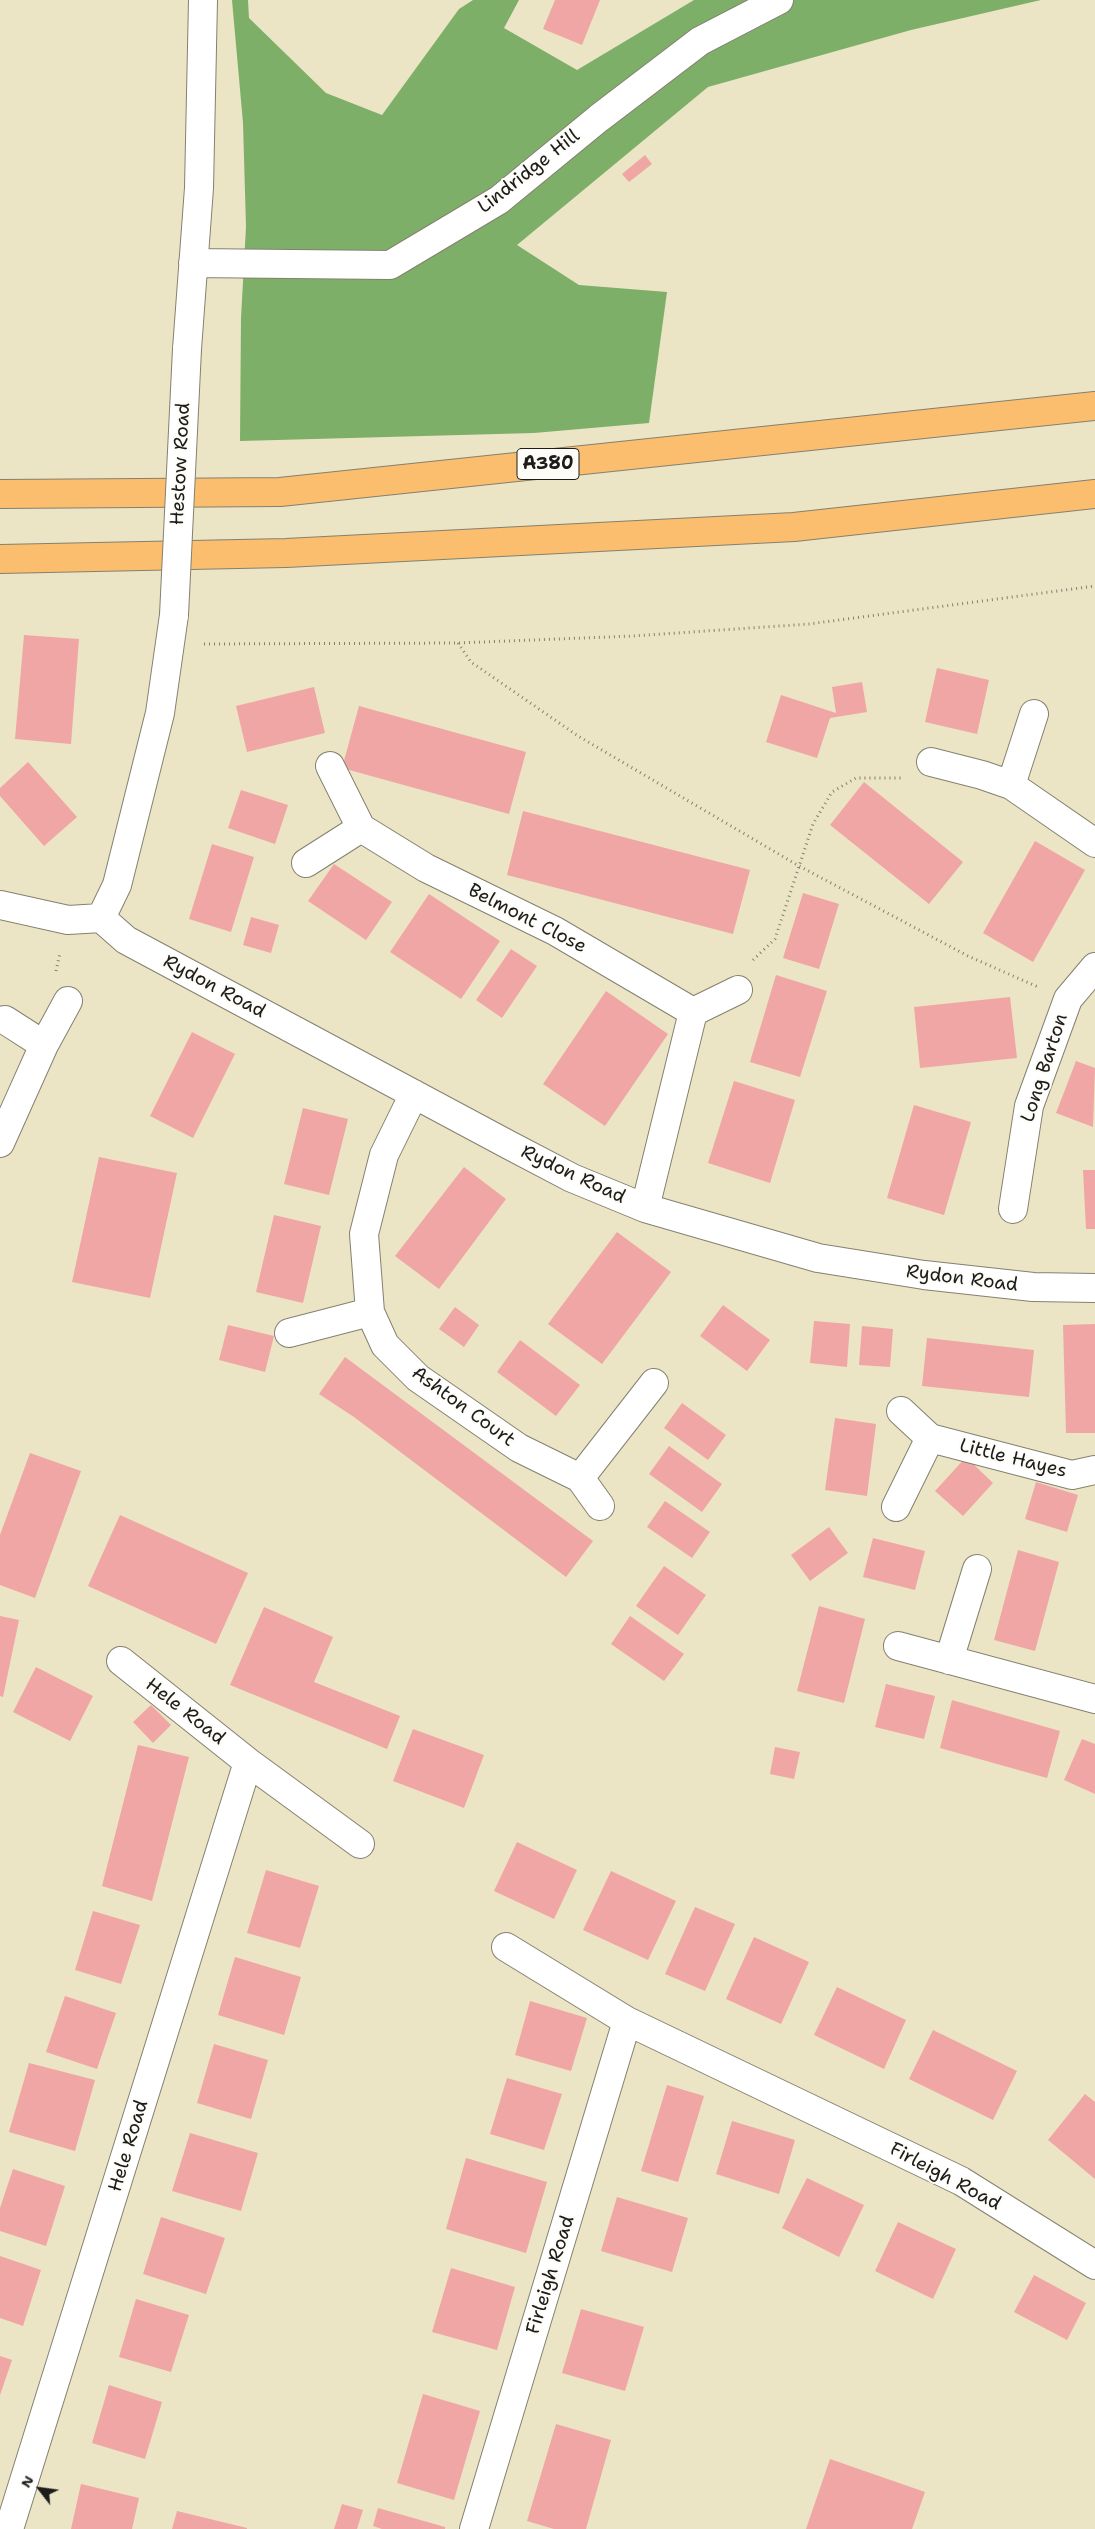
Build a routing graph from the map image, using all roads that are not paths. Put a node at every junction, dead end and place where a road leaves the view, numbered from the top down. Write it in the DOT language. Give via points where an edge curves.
graph roads {
  1 [pos="203,0"];
  2 [pos="780,0"];
  3 [pos="193,263"];
  4 [pos="1095,406"];
  5 [pos="0,494"];
  6 [pos="1095,494"];
  7 [pos="0,558"];
  8 [pos="1034,714"];
  9 [pos="931,762"];
  10 [pos="330,766"];
  11 [pos="1011,785"];
  12 [pos="361,828"];
  13 [pos="1095,843"];
  14 [pos="306,863"];
  15 [pos="0,905"];
  16 [pos="100,918"];
  17 [pos="1095,967"];
  18 [pos="738,990"];
  19 [pos="68,1001"];
  20 [pos="692,1012"];
  21 [pos="6,1020"];
  22 [pos="44,1045"];
  23 [pos="414,1094"];
  24 [pos="0,1143"];
  25 [pos="645,1208"];
  26 [pos="1013,1209"];
  27 [pos="1095,1288"];
  28 [pos="370,1312"];
  29 [pos="289,1333"];
  30 [pos="654,1383"];
  31 [pos="901,1411"];
  32 [pos="930,1438"];
  33 [pos="1095,1470"];
  34 [pos="580,1478"];
  35 [pos="600,1506"];
  36 [pos="896,1507"];
  37 [pos="977,1569"];
  38 [pos="898,1646"];
  39 [pos="949,1660"];
  40 [pos="121,1662"];
  41 [pos="1095,1699"];
  42 [pos="248,1762"];
  43 [pos="360,1844"];
  44 [pos="506,1948"];
  45 [pos="627,2020"];
  46 [pos="1095,2265"];
  47 [pos="9,2529"];
  48 [pos="474,2529"];
  1 -- 3 [label="street, Hestow Road" via="199,188"];
  2 -- 3 [label="street, Lindridge Hill" via="700,41 499,200 390,265"];
  3 -- 16 [label="street, Hestow Road, bridge" via="174,616 160,713 136,815 117,885"];
  4 -- 5 [label="highway, A380" via="280,492"];
  6 -- 7 [label="highway" via="794,528 286,553"];
  8 -- 11 [label="street"];
  9 -- 11 [label="street"];
  10 -- 12 [label="street"];
  11 -- 13 [label="street"];
  12 -- 14 [label="street"];
  12 -- 20 [label="street, Belmont Close" via="426,868 555,931"];
  15 -- 16 [label="street" via="68,920"];
  16 -- 23 [label="street, Rydon Road" via="126,940"];
  17 -- 26 [label="street, Long Barton" via="1068,999 1029,1106"];
  18 -- 20 [label="street"];
  19 -- 22 [label="street"];
  20 -- 25 [label="street"];
  21 -- 22 [label="street"];
  22 -- 24 [label="street"];
  23 -- 25 [label="street, Rydon Road" via="572,1178"];
  23 -- 28 [label="street, Ashton Court" via="384,1155 364,1234"];
  25 -- 27 [label="street, Rydon Road" via="818,1258 924,1275 1033,1287"];
  28 -- 29 [label="street"];
  28 -- 34 [label="street, Ashton Court" via="385,1345 418,1378 519,1448"];
  30 -- 34 [label="street"];
  31 -- 32 [label="street, Little Hayes"];
  32 -- 33 [label="street, Little Hayes" via="1072,1475"];
  32 -- 36 [label="street"];
  34 -- 35 [label="street, Ashton Court"];
  37 -- 39 [label="street"];
  38 -- 39 [label="street"];
  39 -- 41 [label="street"];
  40 -- 42 [label="street, Hele Road"];
  42 -- 43 [label="street, Hele Road"];
  42 -- 47 [label="street, Hele Road"];
  44 -- 45 [label="street, Firleigh Road"];
  45 -- 46 [label="street, Firleigh Road" via="962,2181"];
  45 -- 48 [label="street, Firleigh Road"];
}
